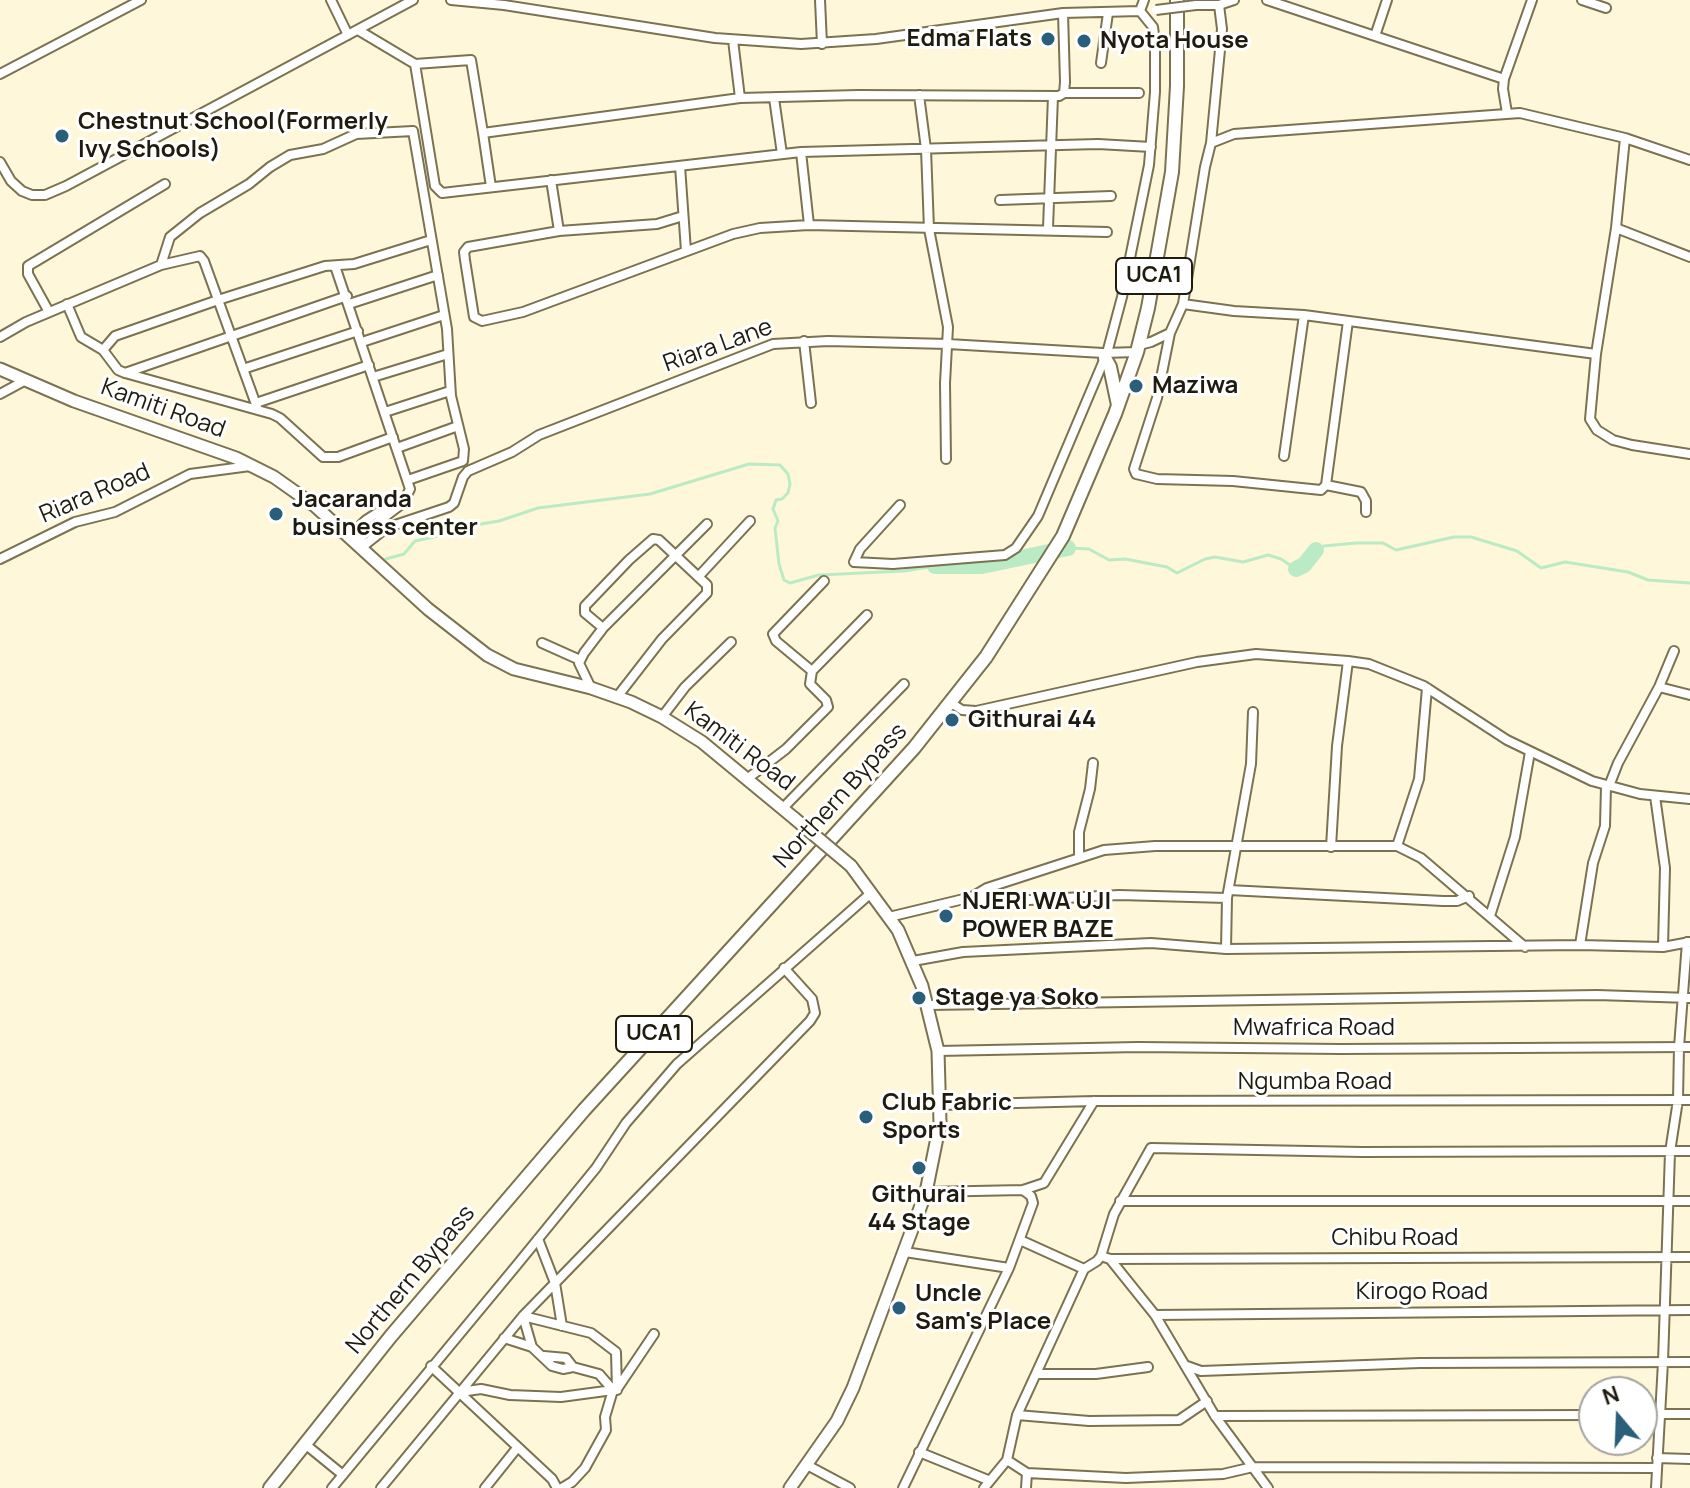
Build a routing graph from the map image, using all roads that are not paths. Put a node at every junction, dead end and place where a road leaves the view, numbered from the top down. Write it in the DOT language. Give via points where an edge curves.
graph roads {
  1 [pos="141,0"];
  2 [pos="331,0"];
  3 [pos="413,0"];
  4 [pos="451,0"];
  5 [pos="820,0"];
  6 [pos="1144,0"];
  7 [pos="1177,0"];
  8 [pos="1234,0"];
  9 [pos="1267,0"];
  10 [pos="1387,0"];
  11 [pos="1532,0"];
  12 [pos="1582,0"];
  13 [pos="504,3"];
  14 [pos="1219,5"];
  15 [pos="1606,8"];
  16 [pos="1140,11"];
  17 [pos="1063,13"];
  18 [pos="1108,13"];
  19 [pos="358,30"];
  20 [pos="348,35"];
  21 [pos="1375,36"];
  22 [pos="733,40"];
  23 [pos="822,44"];
  24 [pos="1101,63"];
  25 [pos="415,64"];
  26 [pos="0,74"];
  27 [pos="1504,79"];
  28 [pos="1064,93"];
  29 [pos="1139,93"];
  30 [pos="919,95"];
  31 [pos="1053,96"];
  32 [pos="740,98"];
  33 [pos="774,98"];
  34 [pos="1507,113"];
  35 [pos="483,133"];
  36 [pos="1625,138"];
  37 [pos="1211,143"];
  38 [pos="1051,145"];
  39 [pos="1151,147"];
  40 [pos="926,149"];
  41 [pos="801,152"];
  42 [pos="782,154"];
  43 [pos="1690,160"];
  44 [pos="0,162"];
  45 [pos="680,166"];
  46 [pos="551,180"];
  47 [pos="165,184"];
  48 [pos="491,187"];
  49 [pos="1111,196"];
  50 [pos="1049,198"];
  51 [pos="1000,200"];
  52 [pos="683,216"];
  53 [pos="809,225"];
  54 [pos="1048,228"];
  55 [pos="1616,228"];
  56 [pos="929,229"];
  57 [pos="559,231"];
  58 [pos="1107,232"];
  59 [pos="431,240"];
  60 [pos="686,251"];
  61 [pos="1690,257"];
  62 [pos="161,265"];
  63 [pos="335,266"];
  64 [pos="438,275"];
  65 [pos="218,300"];
  66 [pos="348,300"];
  67 [pos="67,304"];
  68 [pos="1183,304"];
  69 [pos="49,312"];
  70 [pos="444,315"];
  71 [pos="1304,315"];
  72 [pos="1348,321"];
  73 [pos="1144,327"];
  74 [pos="358,331"];
  75 [pos="230,335"];
  76 [pos="1166,335"];
  77 [pos="0,337"];
  78 [pos="804,341"];
  79 [pos="362,342"];
  80 [pos="948,344"];
  81 [pos="1138,348"];
  82 [pos="103,350"];
  83 [pos="448,354"];
  84 [pos="1596,354"];
  85 [pos="1106,355"];
  86 [pos="369,365"];
  87 [pos="0,369"];
  88 [pos="243,369"];
  89 [pos="125,373"];
  90 [pos="373,377"];
  91 [pos="24,381"];
  92 [pos="450,391"];
  93 [pos="0,394"];
  94 [pos="811,403"];
  95 [pos="1118,405"];
  96 [pos="257,406"];
  97 [pos="385,412"];
  98 [pos="458,426"];
  99 [pos="393,437"];
  100 [pos="397,448"];
  101 [pos="1690,454"];
  102 [pos="1284,456"];
  103 [pos="946,459"];
  104 [pos="254,466"];
  105 [pos="408,480"];
  106 [pos="1326,485"];
  107 [pos="900,505"];
  108 [pos="1366,512"];
  109 [pos="750,521"];
  110 [pos="707,524"];
  111 [pos="356,542"];
  112 [pos="675,555"];
  113 [pos="0,559"];
  114 [pos="699,576"];
  115 [pos="824,581"];
  116 [pos="867,615"];
  117 [pos="603,628"];
  118 [pos="731,642"];
  119 [pos="542,643"];
  120 [pos="1674,651"];
  121 [pos="580,660"];
  122 [pos="1348,661"];
  123 [pos="812,671"];
  124 [pos="904,684"];
  125 [pos="1659,687"];
  126 [pos="591,688"];
  127 [pos="1427,688"];
  128 [pos="1690,695"];
  129 [pos="617,697"];
  130 [pos="951,703"];
  131 [pos="1253,712"];
  132 [pos="662,717"];
  133 [pos="1530,752"];
  134 [pos="1093,763"];
  135 [pos="747,779"];
  136 [pos="1608,786"];
  137 [pos="1655,796"];
  138 [pos="1690,799"];
  139 [pos="783,808"];
  140 [pos="1397,846"];
  141 [pos="1331,847"];
  142 [pos="1236,848"];
  143 [pos="1079,857"];
  144 [pos="871,893"];
  145 [pos="1228,894"];
  146 [pos="1469,896"];
  147 [pos="972,897"];
  148 [pos="1490,916"];
  149 [pos="889,917"];
  150 [pos="1689,942"];
  151 [pos="1580,945"];
  152 [pos="1525,947"];
  153 [pos="1663,947"];
  154 [pos="1226,949"];
  155 [pos="913,961"];
  156 [pos="784,968"];
  157 [pos="1687,998"];
  158 [pos="928,1005"];
  159 [pos="1679,1047"];
  160 [pos="1690,1047"];
  161 [pos="938,1051"];
  162 [pos="1678,1100"];
  163 [pos="1690,1100"];
  164 [pos="1094,1101"];
  165 [pos="940,1105"];
  166 [pos="1690,1151"];
  167 [pos="1670,1152"];
  168 [pos="1023,1190"];
  169 [pos="926,1192"];
  170 [pos="1120,1201"];
  171 [pos="1690,1201"];
  172 [pos="1668,1202"];
  173 [pos="538,1239"];
  174 [pos="1020,1240"];
  175 [pos="905,1252"];
  176 [pos="1668,1257"];
  177 [pos="1690,1257"];
  178 [pos="1105,1258"];
  179 [pos="1009,1268"];
  180 [pos="1084,1269"];
  181 [pos="555,1283"];
  182 [pos="1664,1310"];
  183 [pos="1690,1310"];
  184 [pos="1155,1315"];
  185 [pos="523,1316"];
  186 [pos="562,1326"];
  187 [pos="654,1334"];
  188 [pos="504,1338"];
  189 [pos="532,1347"];
  190 [pos="1663,1362"];
  191 [pos="1690,1362"];
  192 [pos="431,1366"];
  193 [pos="1187,1366"];
  194 [pos="1148,1367"];
  195 [pos="1037,1374"];
  196 [pos="615,1390"];
  197 [pos="459,1392"];
  198 [pos="1207,1401"];
  199 [pos="1660,1414"];
  200 [pos="1690,1414"];
  201 [pos="1017,1415"];
  202 [pos="1578,1415"];
  203 [pos="1215,1416"];
  204 [pos="305,1444"];
  205 [pos="517,1448"];
  206 [pos="919,1452"];
  207 [pos="1690,1459"];
  208 [pos="1007,1460"];
  209 [pos="1657,1463"];
  210 [pos="807,1465"];
  211 [pos="1253,1467"];
  212 [pos="1027,1473"];
  213 [pos="343,1475"];
  214 [pos="986,1484"];
  215 [pos="270,1488"];
  216 [pos="332,1488"];
  217 [pos="381,1488"];
  218 [pos="485,1488"];
  219 [pos="560,1488"];
  220 [pos="790,1488"];
  221 [pos="850,1488"];
  222 [pos="903,1488"];
  223 [pos="1026,1488"];
  224 [pos="1268,1488"];
  225 [pos="1656,1488"];
  1 -- 26 [label="street"];
  2 -- 20 [label="street"];
  3 -- 19 [label="street"];
  4 -- 13 [label="street"];
  5 -- 23 [label="street"];
  6 -- 16 [label="street"];
  7 -- 73 [label="main road, Northern Bypass / UCA1" via="1172,172"];
  8 -- 14 [label="street"];
  9 -- 21 [label="street"];
  10 -- 21 [label="street"];
  11 -- 27 [label="street"];
  12 -- 15 [label="street"];
  13 -- 22 [label="street"];
  14 -- 16 [label="street, bridge"];
  14 -- 37 [label="street" via="1222,29"];
  16 -- 18 [label="street"];
  16 -- 39 [label="street" via="1153,27 1155,42"];
  17 -- 18 [label="street"];
  17 -- 23 [label="street"];
  17 -- 28 [label="street"];
  18 -- 24 [label="street"];
  19 -- 20 [label="street"];
  19 -- 25 [label="street"];
  20 -- 44 [label="street" via="45,195 22,191"];
  21 -- 27 [label="street"];
  22 -- 23 [label="street"];
  22 -- 32 [label="street"];
  25 -- 35 [label="street" via="471,60"];
  25 -- 48 [label="street" via="435,186 442,193"];
  27 -- 34 [label="street"];
  28 -- 29 [label="street"];
  28 -- 31 [label="street"];
  30 -- 31 [label="street"];
  30 -- 33 [label="street"];
  30 -- 40 [label="street"];
  31 -- 38 [label="street"];
  32 -- 33 [label="street"];
  32 -- 35 [label="street"];
  33 -- 42 [label="street"];
  34 -- 36 [label="street"];
  34 -- 37 [label="street" via="1234,134"];
  35 -- 48 [label="street"];
  36 -- 43 [label="street"];
  36 -- 55 [label="street"];
  37 -- 68 [label="street"];
  38 -- 39 [label="street"];
  38 -- 40 [label="street"];
  38 -- 50 [label="street"];
  39 -- 85 [label="street"];
  40 -- 41 [label="street"];
  40 -- 56 [label="street"];
  41 -- 42 [label="street"];
  41 -- 53 [label="street"];
  42 -- 45 [label="street"];
  45 -- 46 [label="street"];
  45 -- 52 [label="street"];
  46 -- 48 [label="street"];
  46 -- 57 [label="street"];
  47 -- 69 [label="street" via="28,266"];
  49 -- 50 [label="street"];
  50 -- 51 [label="street"];
  50 -- 54 [label="street"];
  52 -- 57 [label="street" via="657,224"];
  52 -- 60 [label="street"];
  53 -- 56 [label="street"];
  53 -- 60 [label="street" via="748,231"];
  54 -- 56 [label="street"];
  54 -- 58 [label="street"];
  55 -- 61 [label="street"];
  55 -- 84 [label="street"];
  56 -- 80 [label="street"];
  57 -- 60 [label="street" via="466,248 476,320 523,312"];
  59 -- 62 [label="street" via="415,134 361,134 290,155 270,167 170,237"];
  59 -- 63 [label="street"];
  59 -- 64 [label="street"];
  62 -- 65 [label="street" via="200,256"];
  62 -- 67 [label="street"];
  63 -- 65 [label="street"];
  63 -- 66 [label="street"];
  64 -- 66 [label="street"];
  64 -- 70 [label="street"];
  65 -- 75 [label="street"];
  65 -- 82 [label="street" via="115,336"];
  66 -- 74 [label="street"];
  66 -- 75 [label="street"];
  67 -- 69 [label="street"];
  67 -- 82 [label="street" via="81,337"];
  68 -- 71 [label="street"];
  68 -- 76 [label="street"];
  69 -- 77 [label="street"];
  70 -- 79 [label="street"];
  70 -- 83 [label="street"];
  71 -- 72 [label="street"];
  71 -- 102 [label="street"];
  72 -- 84 [label="street"];
  72 -- 106 [label="street"];
  73 -- 76 [label="street"];
  73 -- 81 [label="main road, Northern Bypass / UCA1"];
  74 -- 79 [label="street"];
  74 -- 88 [label="street"];
  75 -- 88 [label="street"];
  75 -- 89 [label="street"];
  76 -- 81 [label="street, Riara Lane"];
  76 -- 106 [label="street" via="1157,398 1136,474 1321,490"];
  78 -- 80 [label="street, Riara Lane"];
  78 -- 94 [label="street"];
  78 -- 111 [label="street, Riara Lane" via="773,344 551,429 468,471 449,507"];
  79 -- 86 [label="street"];
  80 -- 85 [label="street, Riara Lane"];
  80 -- 103 [label="street"];
  81 -- 85 [label="street, Riara Lane"];
  81 -- 95 [label="main road, Northern Bypass / UCA1"];
  82 -- 89 [label="street"];
  83 -- 90 [label="street"];
  83 -- 92 [label="street"];
  84 -- 101 [label="street" via="1590,419 1597,430 1632,445"];
  85 -- 95 [label="main road"];
  85 -- 107 [label="street" via="1038,516 1011,553 977,559 854,562"];
  86 -- 90 [label="street"];
  86 -- 96 [label="street"];
  87 -- 91 [label="main road, Kamiti Road"];
  88 -- 96 [label="street"];
  89 -- 96 [label="street"];
  90 -- 97 [label="street"];
  91 -- 93 [label="street"];
  91 -- 104 [label="main road, Kamiti Road"];
  92 -- 97 [label="street"];
  92 -- 98 [label="street"];
  95 -- 130 [label="main road, Northern Bypass / UCA1" via="1063,536"];
  96 -- 99 [label="street" via="280,418 323,457 338,457"];
  97 -- 99 [label="street"];
  98 -- 100 [label="street"];
  98 -- 105 [label="street" via="463,461"];
  99 -- 100 [label="street"];
  100 -- 105 [label="street"];
  104 -- 111 [label="main road, Kamiti Road" via="295,490"];
  104 -- 113 [label="street, Riara Road" via="190,474 115,512 75,522"];
  105 -- 111 [label="street" via="410,492 403,503"];
  106 -- 108 [label="street" via="1361,492"];
  109 -- 114 [label="street"];
  110 -- 112 [label="street"];
  111 -- 126 [label="main road, Kamiti Road" via="428,609 497,661"];
  112 -- 114 [label="street"];
  112 -- 117 [label="street"];
  112 -- 117 [label="street" via="656,539 629,560 584,609"];
  114 -- 129 [label="street" via="707,593"];
  115 -- 123 [label="street" via="773,634"];
  116 -- 123 [label="street"];
  117 -- 121 [label="street"];
  118 -- 132 [label="street"];
  119 -- 121 [label="street"];
  120 -- 125 [label="street"];
  121 -- 126 [label="street"];
  122 -- 127 [label="street"];
  122 -- 130 [label="street" via="1244,655 976,711"];
  122 -- 141 [label="street"];
  123 -- 135 [label="street" via="810,684 828,707"];
  124 -- 139 [label="street"];
  125 -- 128 [label="street"];
  125 -- 136 [label="street"];
  126 -- 129 [label="main road, Kamiti Road"];
  127 -- 133 [label="street"];
  127 -- 140 [label="street" via="1419,779"];
  129 -- 132 [label="main road, Kamiti Road"];
  130 -- 204 [label="main road, Northern Bypass / UCA1" via="874,795 584,1110"];
  131 -- 142 [label="street" via="1251,764"];
  132 -- 135 [label="main road, Kamiti Road"];
  133 -- 136 [label="street"];
  133 -- 148 [label="street" via="1518,826"];
  134 -- 143 [label="street"];
  135 -- 139 [label="main road, Kamiti Road"];
  136 -- 137 [label="street"];
  136 -- 151 [label="street"];
  137 -- 138 [label="street"];
  137 -- 153 [label="street" via="1665,868"];
  139 -- 144 [label="main road, Kamiti Road, bridge" via="851,866"];
  140 -- 141 [label="street"];
  140 -- 146 [label="street"];
  141 -- 142 [label="street"];
  142 -- 143 [label="street" via="1155,846"];
  142 -- 145 [label="street"];
  143 -- 147 [label="street"];
  144 -- 149 [label="main road, Kamiti Road"];
  144 -- 156 [label="street"];
  145 -- 146 [label="street" via="1443,901"];
  145 -- 147 [label="street" via="1011,901"];
  145 -- 154 [label="street"];
  146 -- 148 [label="street"];
  147 -- 149 [label="street"];
  148 -- 152 [label="street"];
  149 -- 155 [label="main road, Kamiti Road"];
  150 -- 153 [label="street"];
  150 -- 157 [label="street"];
  151 -- 152 [label="street"];
  151 -- 153 [label="street"];
  152 -- 154 [label="street"];
  154 -- 155 [label="street" via="1151,943 963,952"];
  155 -- 158 [label="main road, Kamiti Road"];
  156 -- 173 [label="street" via="677,1064"];
  156 -- 181 [label="street" via="812,999 815,1013 810,1021"];
  157 -- 158 [label="street"];
  157 -- 159 [label="street"];
  158 -- 161 [label="main road, Kamiti Road"];
  159 -- 160 [label="street, Mwafrica Road"];
  159 -- 161 [label="street, Mwafrica Road"];
  159 -- 162 [label="street"];
  161 -- 165 [label="main road, Kamiti Road"];
  162 -- 163 [label="street, Ngumba Road"];
  162 -- 164 [label="street, Ngumba Road"];
  162 -- 167 [label="street"];
  164 -- 165 [label="street, Ngumba Road"];
  164 -- 168 [label="street" via="1047,1181"];
  165 -- 169 [label="main road, Kamiti Road"];
  166 -- 167 [label="street"];
  167 -- 170 [label="street" via="1151,1148"];
  167 -- 172 [label="street"];
  168 -- 169 [label="street"];
  168 -- 174 [label="street" via="1033,1203"];
  169 -- 175 [label="main road, Kamiti Road"];
  170 -- 172 [label="street"];
  170 -- 178 [label="street"];
  171 -- 172 [label="street"];
  172 -- 176 [label="street"];
  173 -- 181 [label="street"];
  173 -- 192 [label="street"];
  174 -- 179 [label="street"];
  174 -- 180 [label="street"];
  175 -- 179 [label="street"];
  175 -- 210 [label="main road, Kamiti Road" via="848,1400"];
  176 -- 177 [label="street, Chibu Road"];
  176 -- 178 [label="street, Chibu Road"];
  176 -- 182 [label="street"];
  178 -- 180 [label="street"];
  178 -- 184 [label="street"];
  179 -- 206 [label="street"];
  180 -- 195 [label="street"];
  181 -- 185 [label="street"];
  181 -- 186 [label="street"];
  182 -- 183 [label="street, Kirogo Road"];
  182 -- 184 [label="street, Kirogo Road"];
  182 -- 190 [label="street"];
  184 -- 193 [label="street"];
  185 -- 186 [label="street"];
  185 -- 188 [label="street"];
  185 -- 189 [label="street"];
  186 -- 196 [label="street" via="591,1333 615,1348"];
  187 -- 196 [label="street"];
  188 -- 189 [label="street"];
  188 -- 197 [label="street"];
  189 -- 196 [label="street" via="552,1366 599,1374"];
  190 -- 191 [label="street"];
  190 -- 193 [label="street" via="1405,1363 1201,1371"];
  190 -- 199 [label="street"];
  192 -- 197 [label="street"];
  192 -- 213 [label="street"];
  193 -- 198 [label="street"];
  194 -- 195 [label="street"];
  195 -- 201 [label="street"];
  196 -- 197 [label="street" via="561,1397 481,1389"];
  196 -- 219 [label="street" via="601,1440 579,1476"];
  197 -- 205 [label="street"];
  197 -- 217 [label="street"];
  198 -- 201 [label="street" via="1179,1420"];
  198 -- 203 [label="street"];
  199 -- 200 [label="street"];
  199 -- 209 [label="street"];
  201 -- 208 [label="street"];
  202 -- 203 [label="street"];
  203 -- 211 [label="street"];
  204 -- 213 [label="street"];
  204 -- 215 [label="main road, Northern Bypass / UCA1"];
  205 -- 218 [label="street"];
  205 -- 219 [label="street"];
  206 -- 214 [label="street"];
  206 -- 222 [label="street"];
  207 -- 209 [label="street"];
  208 -- 212 [label="street"];
  208 -- 214 [label="street"];
  209 -- 211 [label="street"];
  209 -- 225 [label="street"];
  210 -- 220 [label="main road, Kamiti Road"];
  210 -- 221 [label="street"];
  211 -- 212 [label="street" via="1223,1474 1126,1478"];
  211 -- 224 [label="street"];
  212 -- 223 [label="street"];
  213 -- 216 [label="street"];
}
